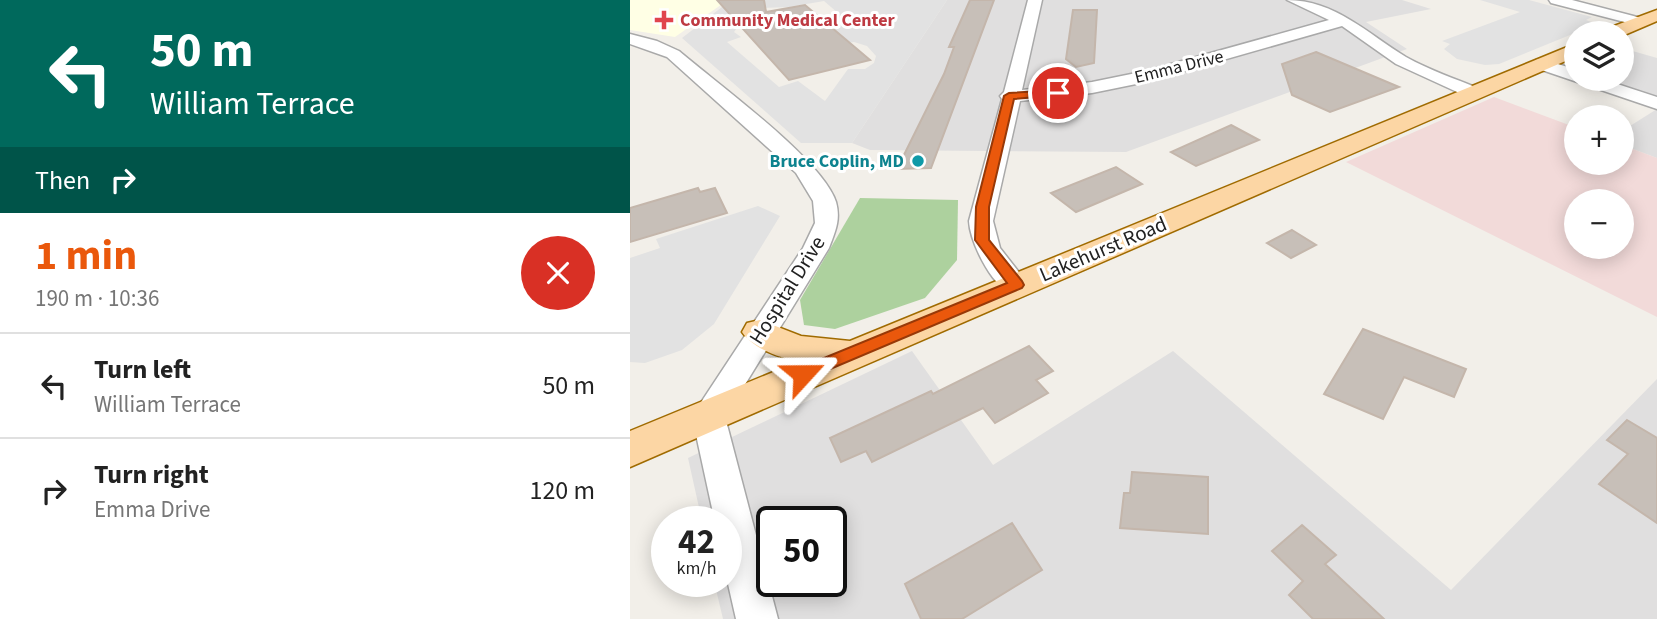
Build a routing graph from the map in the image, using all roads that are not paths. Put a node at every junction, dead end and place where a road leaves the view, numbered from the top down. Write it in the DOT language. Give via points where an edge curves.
graph roads {
  1 [pos="1035,0"];
  2 [pos="1294,0"];
  3 [pos="1556,0"];
  4 [pos="1648,19"];
  5 [pos="1345,21"];
  6 [pos="630,39"];
  7 [pos="1564,55"];
  8 [pos="1542,64"];
  9 [pos="1564,72"];
  10 [pos="1621,91"];
  11 [pos="1474,93"];
  12 [pos="1009,96"];
  13 [pos="1657,103"];
  14 [pos="1016,285"];
  15 [pos="760,332"];
  16 [pos="851,353"];
  17 [pos="708,416"];
  18 [pos="630,450"];
  19 [pos="757,619"];
  1 -- 12 [label="street"];
  2 -- 5 [label="street"];
  3 -- 4 [label="street"];
  5 -- 11 [label="street" via="1395,56"];
  5 -- 12 [label="street, Emma Drive" via="1094,87"];
  6 -- 15 [label="street, Hospital Drive" via="673,54 805,169 824,201 827,223 817,248"];
  7 -- 8 [label="main road, Lakehurst Road"];
  8 -- 9 [label="street"];
  8 -- 11 [label="main road, Lakehurst Road"];
  10 -- 13 [label="street"];
  11 -- 14 [label="main road, Lakehurst Road"];
  12 -- 14 [label="street" via="980,230 988,251"];
  14 -- 16 [label="main road, Lakehurst Road"];
  15 -- 16 [label="main road" via="795,348"];
  15 -- 17 [label="street, Hospital Drive"];
  16 -- 17 [label="main road, Lakehurst Road"];
  17 -- 18 [label="main road, Lakehurst Road"];
  17 -- 19 [label="street"];
}
